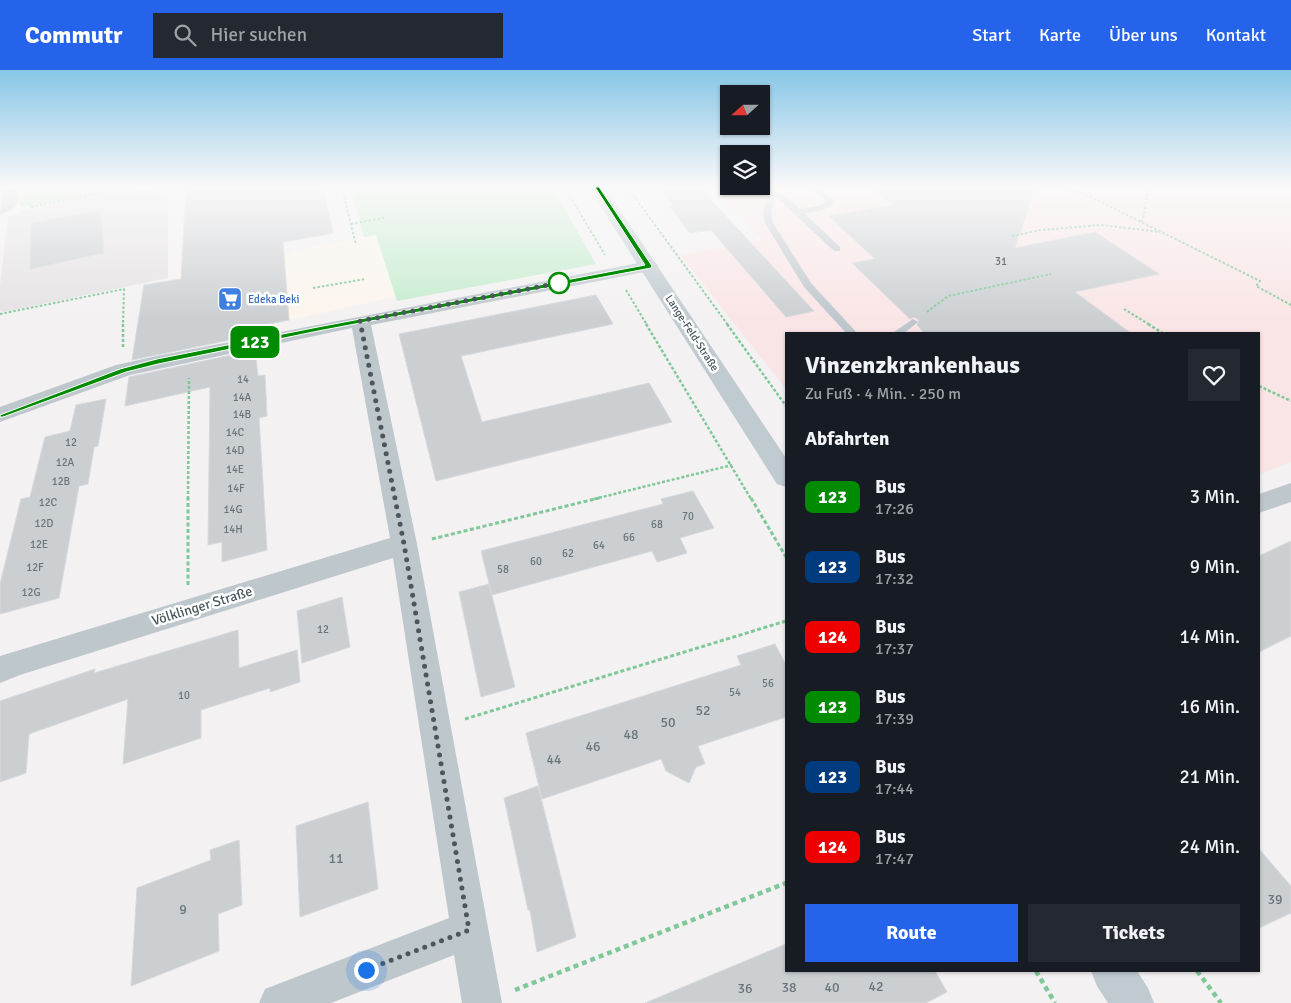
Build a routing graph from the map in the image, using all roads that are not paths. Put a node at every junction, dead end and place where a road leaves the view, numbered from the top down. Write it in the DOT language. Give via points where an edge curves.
graph roads {
  1 [pos="626,232"];
  2 [pos="774,232"];
  3 [pos="819,232"];
  4 [pos="837,249"];
  5 [pos="649,266"];
  6 [pos="360,321"];
  7 [pos="914,322"];
  8 [pos="851,332"];
  9 [pos="899,332"];
  10 [pos="0,415"];
  11 [pos="785,474"];
  12 [pos="1291,492"];
  13 [pos="1260,504"];
  14 [pos="404,544"];
  15 [pos="0,670"];
  16 [pos="469,930"];
  17 [pos="1113,972"];
  18 [pos="279,1003"];
  19 [pos="482,1003"];
  20 [pos="1133,1003"];
  1 -- 5 [label="street, Lange-Feld-Straße"];
  2 -- 8 [label="lane" via="807,285"];
  3 -- 4 [label="lane"];
  5 -- 6 [label="street"];
  5 -- 11 [label="street, Lange-Feld-Straße"];
  6 -- 10 [label="street" via="123,370"];
  6 -- 14 [label="street"];
  7 -- 9 [label="lane"];
  12 -- 13 [label="street"];
  14 -- 15 [label="street, Völklinger Straße"];
  14 -- 16 [label="street"];
  16 -- 18 [label="street"];
  16 -- 19 [label="street"];
  17 -- 20 [label="street"];
}
